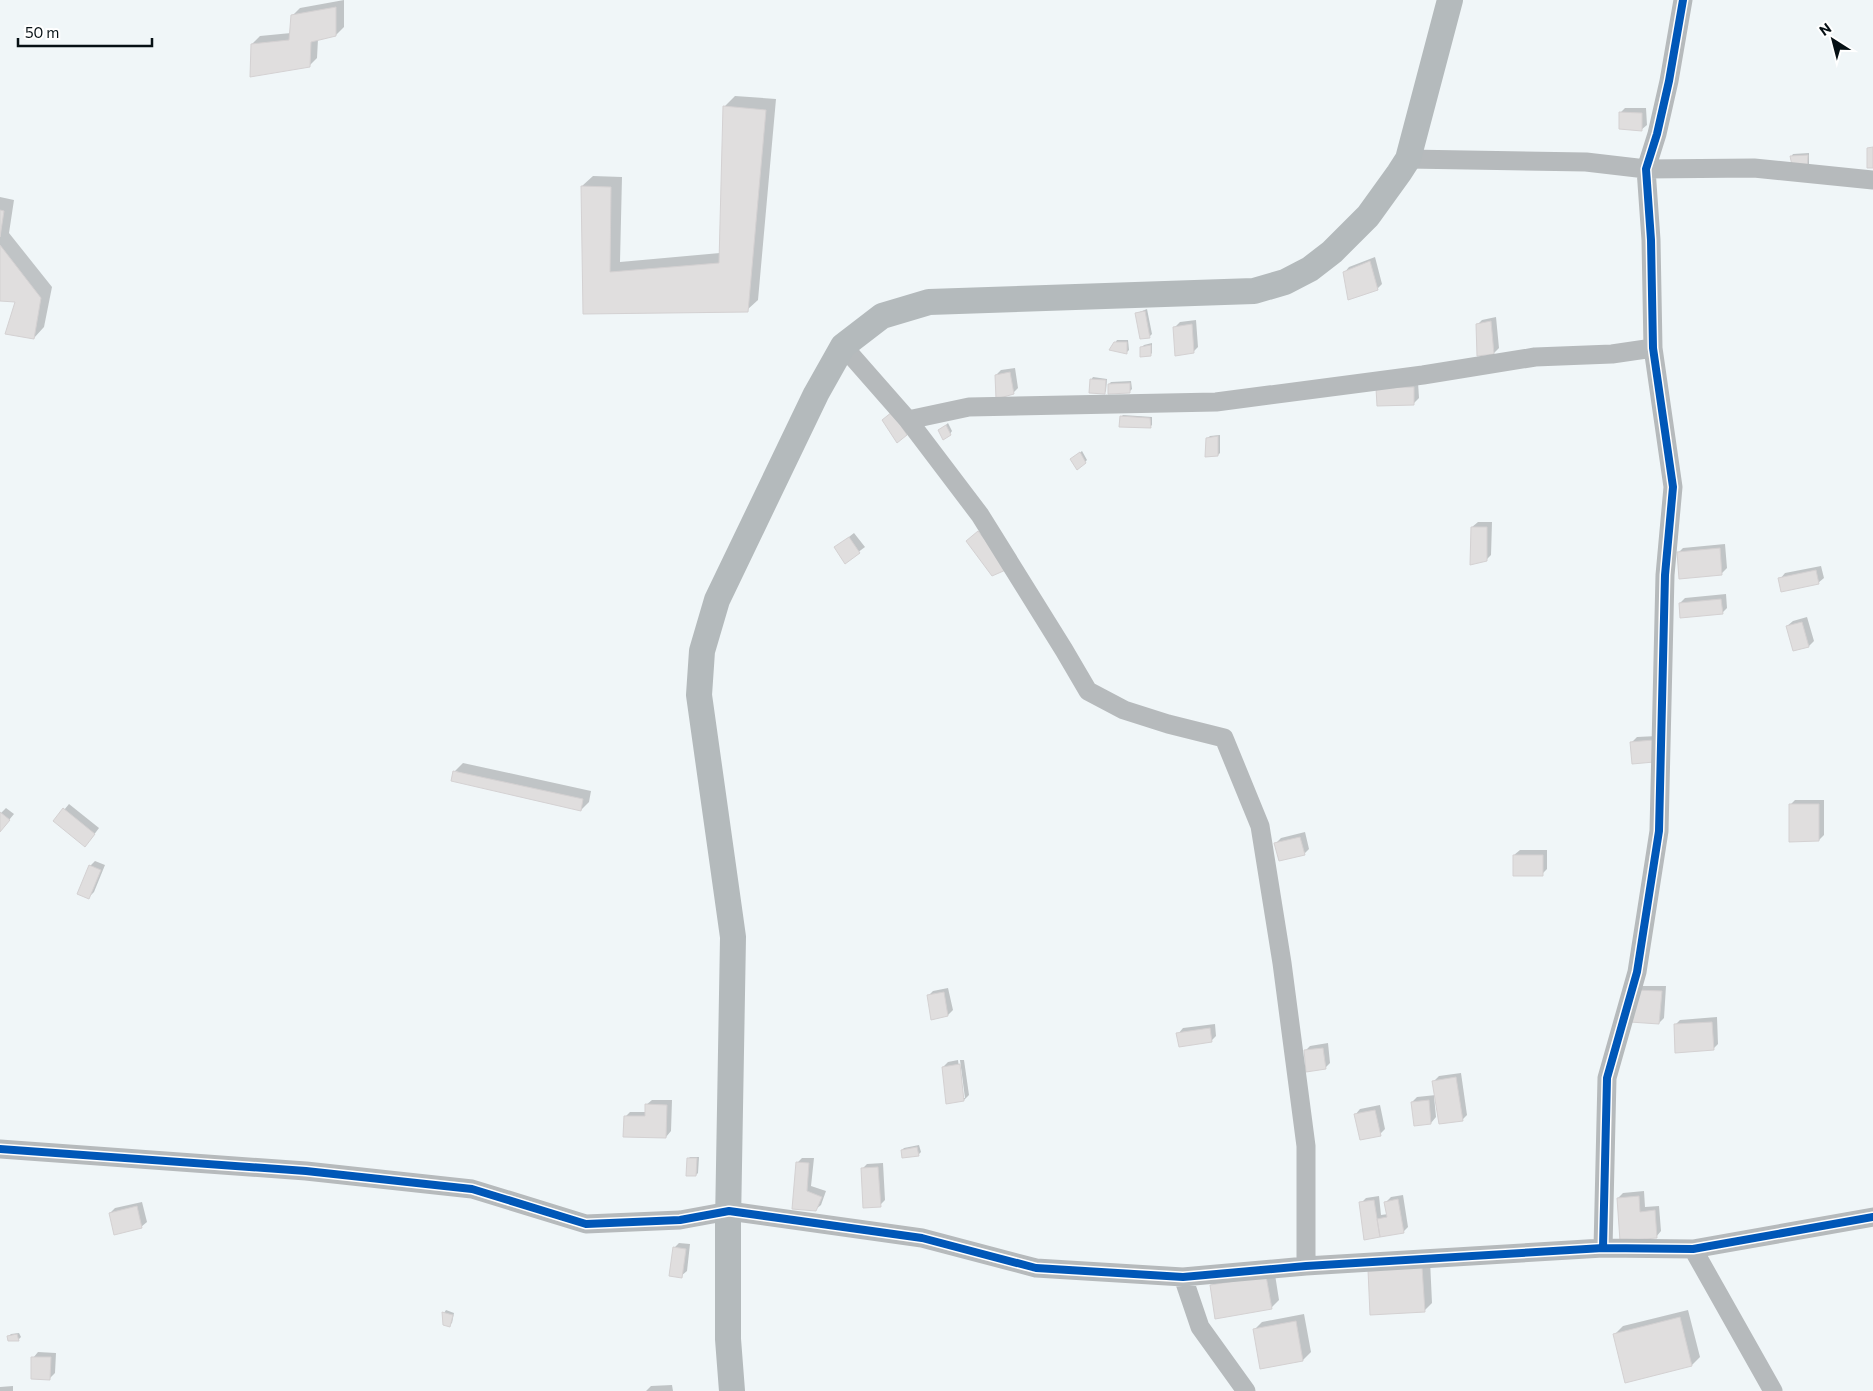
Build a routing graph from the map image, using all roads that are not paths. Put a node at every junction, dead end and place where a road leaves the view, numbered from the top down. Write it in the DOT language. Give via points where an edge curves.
graph roads {
  1 [pos="1450,0"];
  2 [pos="1683,0"];
  3 [pos="1408,159"];
  4 [pos="1646,170"];
  5 [pos="1873,180"];
  6 [pos="843,346"];
  7 [pos="1653,348"];
  8 [pos="908,420"];
  9 [pos="0,1149"];
  10 [pos="729,1211"];
  11 [pos="1873,1217"];
  12 [pos="1603,1248"];
  13 [pos="1692,1249"];
  14 [pos="1306,1266"];
  15 [pos="1183,1277"];
  16 [pos="732,1391"];
  17 [pos="1246,1391"];
  18 [pos="1773,1391"];
  1 -- 3 [label="main road"];
  2 -- 4 [label="street" via="1668,81"];
  3 -- 4 [label="street" via="1586,162"];
  3 -- 6 [label="main road" via="1368,216 1332,252 1286,282 1254,291 929,302 882,316"];
  4 -- 5 [label="street" via="1754,168"];
  4 -- 7 [label="street"];
  6 -- 8 [label="street"];
  6 -- 10 [label="main road" via="816,394 716,600 702,651 699,695 733,937"];
  7 -- 8 [label="street" via="1612,354 1535,357 1216,402 969,407"];
  7 -- 12 [label="street" via="1673,487 1665,575 1659,831 1637,972 1607,1078"];
  8 -- 14 [label="street" via="980,515 1088,691 1124,710 1224,738 1260,826 1282,963 1306,1146"];
  9 -- 10 [label="street" via="306,1171 472,1189 586,1224 680,1220"];
  10 -- 15 [label="street" via="922,1238 1036,1268"];
  10 -- 16 [label="main road" via="728,1339"];
  11 -- 13 [label="street"];
  12 -- 13 [label="street"];
  12 -- 14 [label="street"];
  13 -- 18 [label="street"];
  14 -- 15 [label="street"];
  15 -- 17 [label="street" via="1200,1327"];
}
